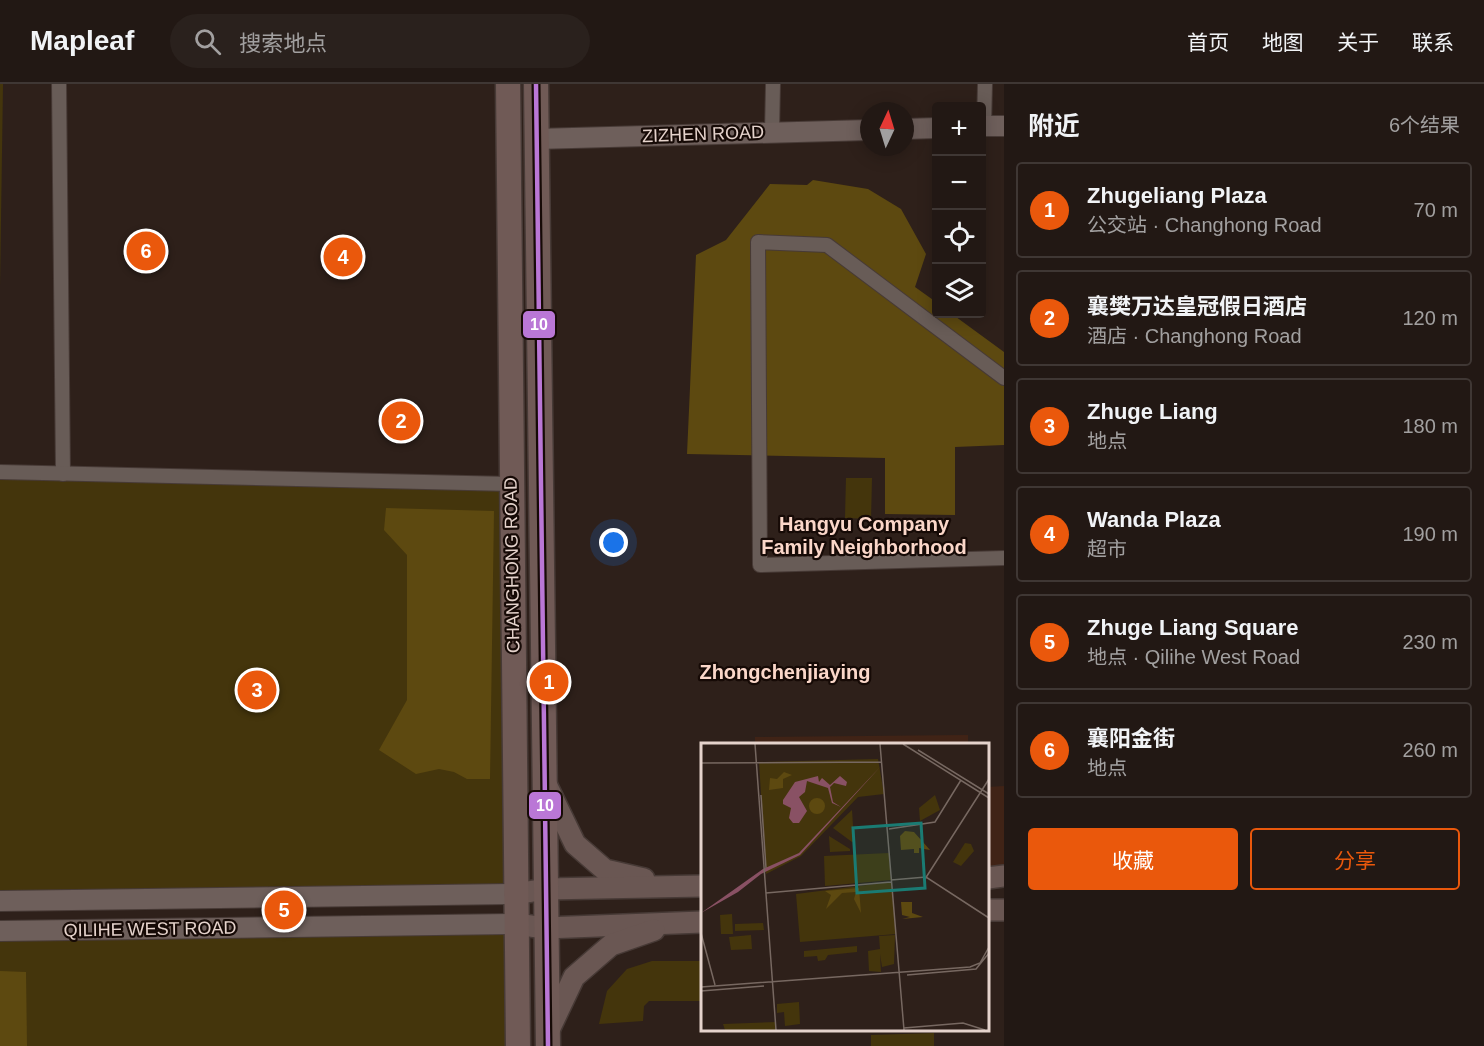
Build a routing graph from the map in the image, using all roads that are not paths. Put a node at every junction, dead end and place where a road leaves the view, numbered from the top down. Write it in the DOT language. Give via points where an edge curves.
graph roads {
  1 [pos="59,84"];
  2 [pos="508,84"];
  3 [pos="536,84"];
  4 [pos="773,84"];
  5 [pos="985,84"];
  6 [pos="984,102"];
  7 [pos="986,126"];
  8 [pos="1004,126"];
  9 [pos="932,128"];
  10 [pos="914,129"];
  11 [pos="860,130"];
  12 [pos="772,132"];
  13 [pos="536,139"];
  14 [pos="1004,378"];
  15 [pos="0,472"];
  16 [pos="63,474"];
  17 [pos="512,483"];
  18 [pos="1004,558"];
  19 [pos="545,782"];
  20 [pos="1004,876"];
  21 [pos="989,879"];
  22 [pos="989,879"];
  23 [pos="1004,881"];
  24 [pos="676,886"];
  25 [pos="701,886"];
  26 [pos="546,889"];
  27 [pos="515,894"];
  28 [pos="0,901"];
  29 [pos="989,916"];
  30 [pos="1004,920"];
  31 [pos="701,922"];
  32 [pos="677,923"];
  33 [pos="516,924"];
  34 [pos="545,928"];
  35 [pos="0,931"];
  36 [pos="548,1039"];
  37 [pos="518,1046"];
  1 -- 16 [label="street"];
  2 -- 17 [label="highway, CHANGHONG ROAD"];
  3 -- 13 [label="highway, CHANGHONG ROAD"];
  4 -- 12 [label="street"];
  5 -- 6 [label="street"];
  7 -- 8 [label="street"];
  9 -- 10 [label="street"];
  11 -- 12 [label="street, ZIZHEN ROAD"];
  12 -- 13 [label="street, ZIZHEN ROAD"];
  13 -- 19 [label="highway, CHANGHONG ROAD"];
  14 -- 18 [label="street" via="827,245 758,242 760,565"];
  15 -- 16 [label="street"];
  16 -- 17 [label="street"];
  17 -- 27 [label="highway, CHANGHONG ROAD"];
  19 -- 24 [label="main road" via="575,844 605,870"];
  19 -- 26 [label="highway, CHANGHONG ROAD"];
  20 -- 21 [label="main road"];
  22 -- 23 [label="main road"];
  24 -- 25 [label="main road"];
  24 -- 26 [label="main road"];
  26 -- 27 [label="main road"];
  26 -- 34 [label="highway, CHANGHONG ROAD"];
  27 -- 28 [label="street, QILIHE WEST ROAD"];
  27 -- 33 [label="highway, CHANGHONG ROAD"];
  29 -- 30 [label="street"];
  31 -- 32 [label="main road"];
  32 -- 34 [label="main road"];
  32 -- 36 [label="main road" via="611,945 574,978"];
  33 -- 34 [label="main road"];
  33 -- 35 [label="street, QILIHE WEST ROAD"];
  33 -- 37 [label="highway, CHANGHONG ROAD"];
  34 -- 36 [label="highway, CHANGHONG ROAD"];
}
